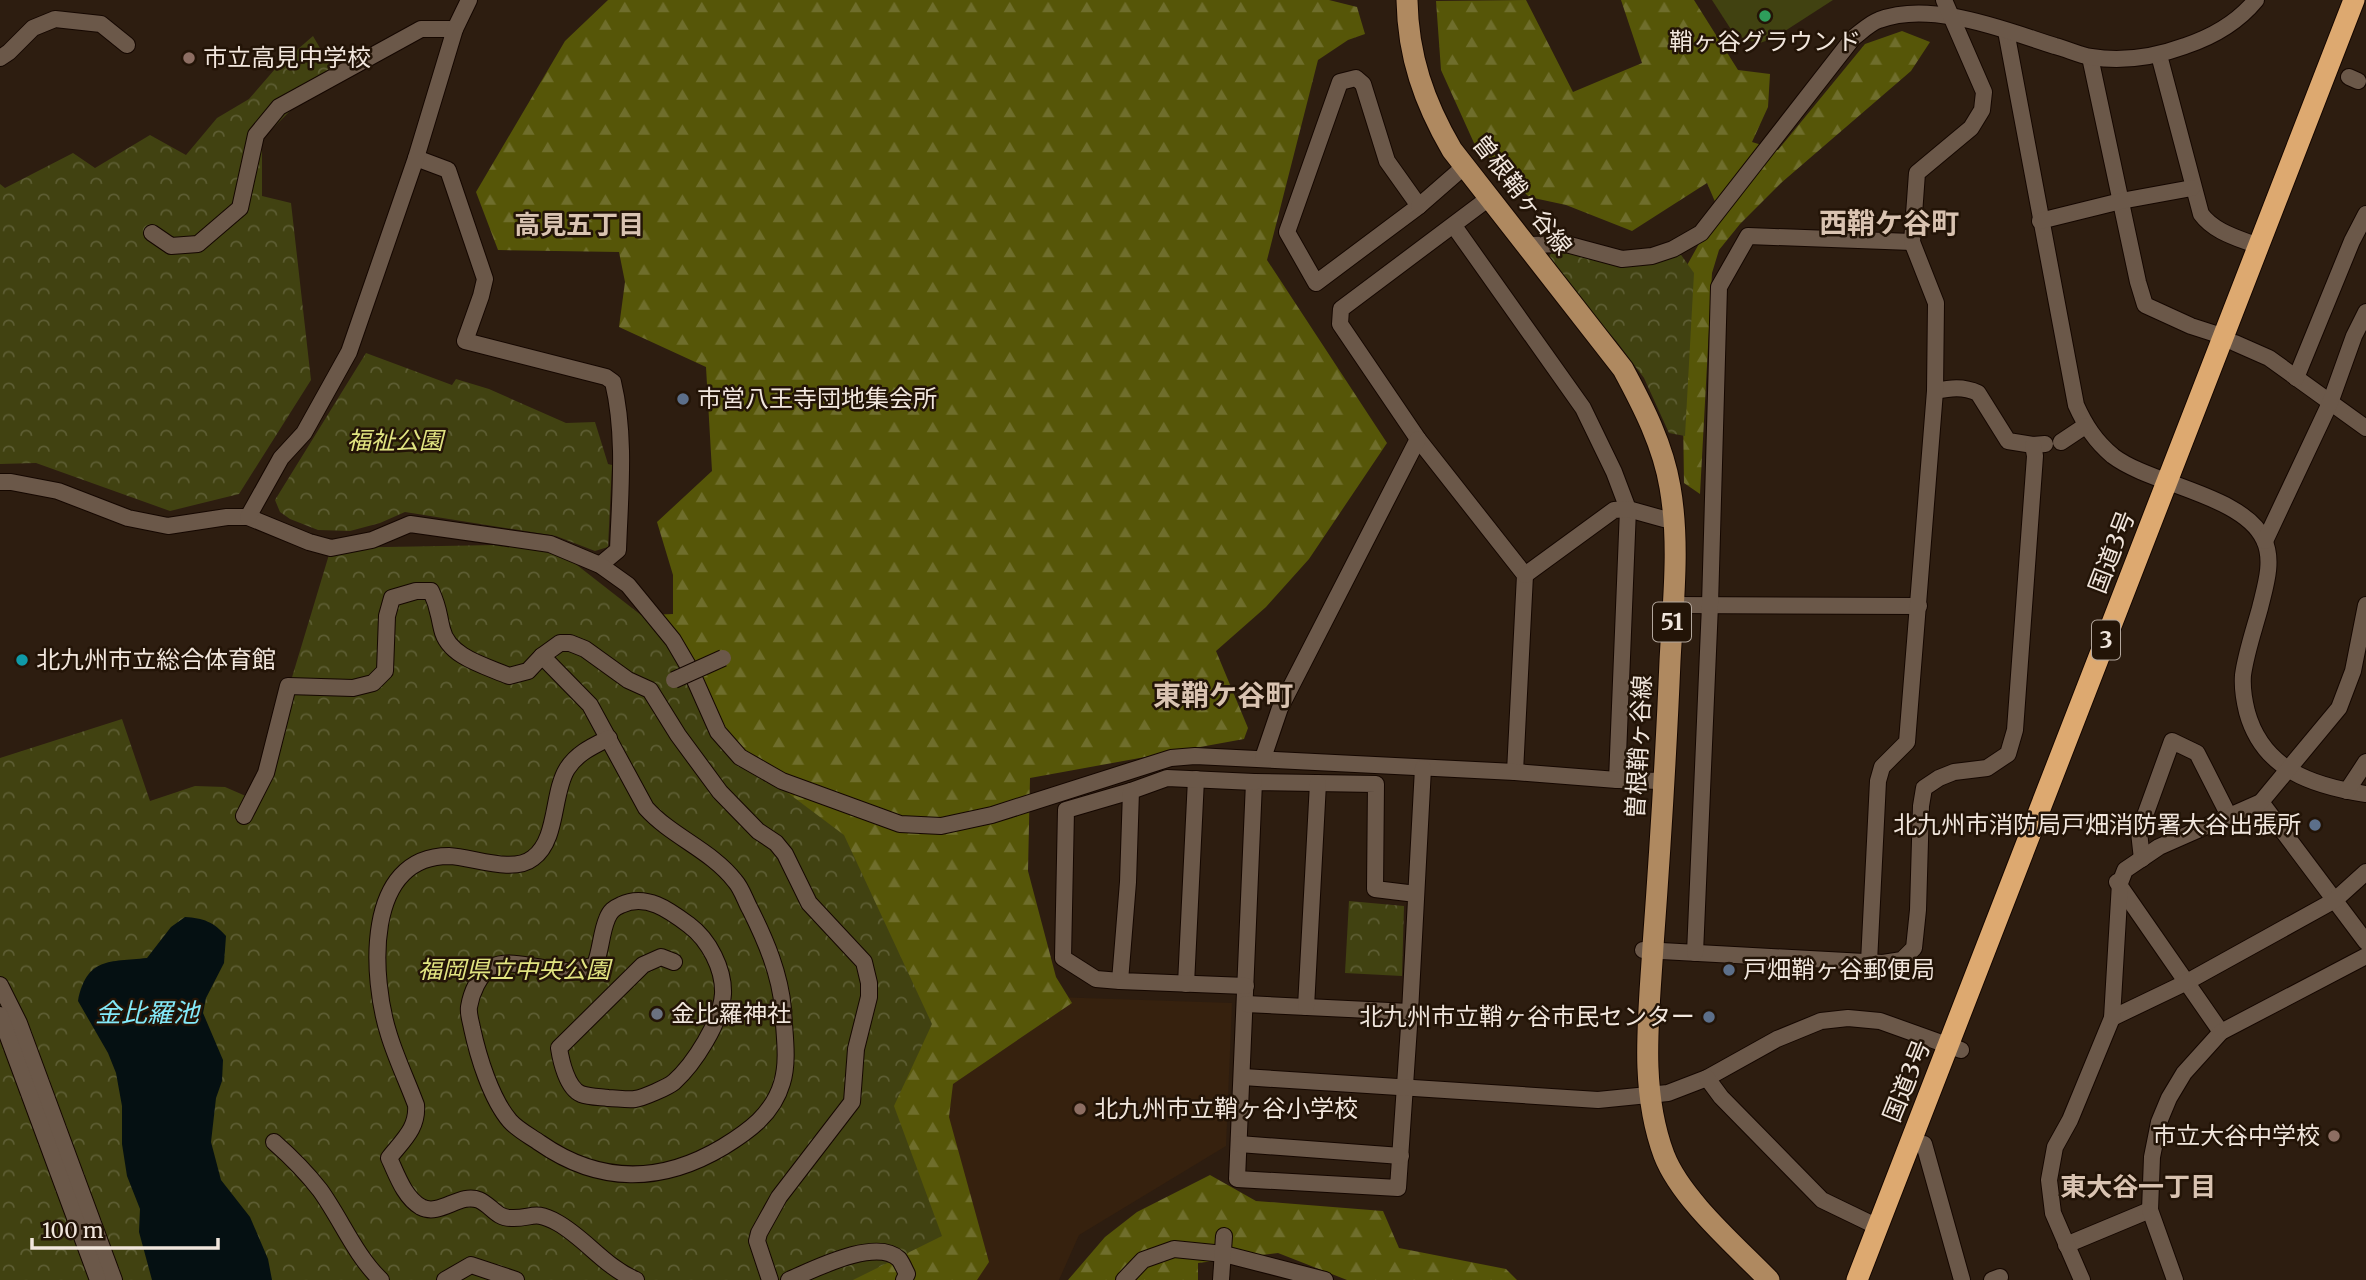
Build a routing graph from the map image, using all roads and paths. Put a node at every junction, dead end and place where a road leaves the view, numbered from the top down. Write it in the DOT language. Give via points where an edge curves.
graph roads {
  1 [pos="469,0"];
  2 [pos="1396,0"];
  3 [pos="1407,0"];
  4 [pos="1944,0"];
  5 [pos="2256,0"];
  6 [pos="2354,0"];
  7 [pos="2366,3"];
  8 [pos="1951,17"];
  9 [pos="455,29"];
  10 [pos="2006,31"];
  11 [pos="127,45"];
  12 [pos="2159,55"];
  13 [pos="2091,57"];
  14 [pos="0,58"];
  15 [pos="416,158"];
  16 [pos="1458,172"];
  17 [pos="2192,188"];
  18 [pos="2120,201"];
  19 [pos="1481,204"];
  20 [pos="1419,206"];
  21 [pos="2366,214"];
  22 [pos="2040,220"];
  23 [pos="1454,226"];
  24 [pos="152,233"];
  25 [pos="1912,242"];
  26 [pos="1528,245"];
  27 [pos="2258,246"];
  28 [pos="2366,312"];
  29 [pos="2228,340"];
  30 [pos="2296,378"];
  31 [pos="1935,391"];
  32 [pos="2330,403"];
  33 [pos="2085,426"];
  34 [pos="2366,428"];
  35 [pos="1418,439"];
  36 [pos="2061,442"];
  37 [pos="0,482"];
  38 [pos="2172,484"];
  39 [pos="1628,509"];
  40 [pos="248,517"];
  41 [pos="1664,519"];
  42 [pos="2265,541"];
  43 [pos="600,565"];
  44 [pos="1525,575"];
  45 [pos="1673,605"];
  46 [pos="1710,605"];
  47 [pos="2366,605"];
  48 [pos="1919,606"];
  49 [pos="542,656"];
  50 [pos="723,658"];
  51 [pos="2360,675"];
  52 [pos="650,690"];
  53 [pos="609,738"];
  54 [pos="1263,758"];
  55 [pos="2366,762"];
  56 [pos="1423,768"];
  57 [pos="2286,769"];
  58 [pos="1515,772"];
  59 [pos="1196,779"];
  60 [pos="1617,780"];
  61 [pos="1658,781"];
  62 [pos="1254,782"];
  63 [pos="1318,783"];
  64 [pos="1131,791"];
  65 [pos="2347,791"];
  66 [pos="2366,794"];
  67 [pos="2261,802"];
  68 [pos="244,816"];
  69 [pos="2229,816"];
  70 [pos="2142,859"];
  71 [pos="2366,872"];
  72 [pos="2117,882"];
  73 [pos="1416,894"];
  74 [pos="2335,900"];
  75 [pos="2366,942"];
  76 [pos="1648,950"];
  77 [pos="1695,953"];
  78 [pos="2366,956"];
  79 [pos="674,962"];
  80 [pos="1869,962"];
  81 [pos="1120,981"];
  82 [pos="2185,983"];
  83 [pos="1185,984"];
  84 [pos="0,985"];
  85 [pos="1246,986"];
  86 [pos="1245,1004"];
  87 [pos="1306,1007"];
  88 [pos="1410,1013"];
  89 [pos="0,1015"];
  90 [pos="2112,1018"];
  91 [pos="2221,1032"];
  92 [pos="1955,1047"];
  93 [pos="1243,1077"];
  94 [pos="1707,1078"];
  95 [pos="1405,1088"];
  96 [pos="1645,1096"];
  97 [pos="274,1142"];
  98 [pos="1239,1144"];
  99 [pos="1924,1144"];
  100 [pos="1401,1156"];
  101 [pos="2150,1210"];
  102 [pos="1878,1227"];
  103 [pos="1224,1236"];
  104 [pos="2066,1245"];
  105 [pos="1224,1254"];
  106 [pos="98,1280"];
  107 [pos="114,1280"];
  108 [pos="381,1280"];
  109 [pos="445,1280"];
  110 [pos="516,1280"];
  111 [pos="636,1280"];
  112 [pos="770,1280"];
  113 [pos="789,1280"];
  114 [pos="904,1280"];
  115 [pos="1124,1280"];
  116 [pos="1222,1280"];
  117 [pos="1325,1280"];
  118 [pos="1755,1280"];
  119 [pos="1769,1280"];
  120 [pos="1857,1280"];
  121 [pos="1872,1280"];
  122 [pos="1962,1280"];
  123 [pos="2082,1280"];
  124 [pos="2175,1280"];
  1 -- 9 [label="street"];
  2 -- 16 [label="main road, 曽根鞘ヶ谷線 / 51" via="1397,37 1405,70 1433,139"];
  3 -- 26 [label="main road, 曽根鞘ヶ谷線 / 51" via="1408,36 1438,126"];
  4 -- 8 [label="street"];
  5 -- 12 [label="street" via="2229,25"];
  6 -- 27 [label="highway, 国道3号 / 3"];
  7 -- 29 [label="highway, 国道3号 / 3"];
  8 -- 10 [label="street"];
  8 -- 25 [label="street" via="1984,92 1982,110 1971,128 1917,173"];
  8 -- 26 [label="street" via="1907,12 1877,20 1853,38 1701,233 1673,250 1622,259 1566,244"];
  9 -- 15 [label="street"];
  9 -- 24 [label="street" via="421,29 279,107 256,135 240,208 198,244 171,246"];
  10 -- 13 [label="street"];
  10 -- 22 [label="street"];
  11 -- 14 [label="street" via="101,24 55,19 33,28"];
  12 -- 13 [label="street"];
  12 -- 17 [label="street"];
  13 -- 18 [label="street"];
  15 -- 40 [label="street" via="349,352 304,433 281,458"];
  15 -- 43 [label="street" via="448,170 485,279 465,341 613,382 621,461 618,550"];
  16 -- 19 [label="main road, 曽根鞘ヶ谷線 / 51"];
  16 -- 20 [label="street"];
  17 -- 18 [label="street"];
  17 -- 27 [label="street" via="2207,221"];
  18 -- 22 [label="street"];
  18 -- 29 [label="street" via="2145,305"];
  19 -- 23 [label="street"];
  19 -- 41 [label="main road, 曽根鞘ヶ谷線 / 51" via="1614,376 1649,449"];
  20 -- 20 [label="street" via="1387,162 1363,84 1356,78 1340,82 1287,232 1316,283"];
  21 -- 30 [label="street"];
  22 -- 33 [label="street" via="2076,405"];
  23 -- 35 [label="street" via="1341,309 1340,324"];
  23 -- 39 [label="street" via="1583,408"];
  25 -- 31 [label="street" via="1936,303"];
  25 -- 46 [label="street" via="1748,236 1718,287"];
  26 -- 45 [label="main road, 曽根鞘ヶ谷線 / 51" via="1623,369 1659,446 1675,528"];
  27 -- 29 [label="highway, 国道3号 / 3"];
  28 -- 32 [label="street"];
  29 -- 30 [label="street" via="2269,358"];
  29 -- 38 [label="highway, 国道3号 / 3"];
  30 -- 32 [label="street"];
  31 -- 48 [label="street"];
  31 -- 80 [label="street" via="1952,387 1978,393 2008,441 2039,444 2015,730 2008,754 1987,768 1954,772 1924,788 1914,948 1902,960"];
  32 -- 34 [label="street"];
  32 -- 42 [label="street"];
  33 -- 36 [label="street"];
  33 -- 38 [label="street" via="2115,457"];
  35 -- 44 [label="street"];
  35 -- 54 [label="street" via="1280,708"];
  37 -- 40 [label="street" via="58,491 128,519 168,526"];
  38 -- 42 [label="street" via="2237,512"];
  38 -- 92 [label="highway, 国道3号 / 3"];
  39 -- 41 [label="street"];
  39 -- 44 [label="street" via="1614,510"];
  39 -- 60 [label="street"];
  40 -- 43 [label="street" via="331,548 372,540 410,524 550,544"];
  41 -- 61 [label="main road, 曽根鞘ヶ谷線 / 51"];
  42 -- 57 [label="street" via="2268,575 2243,676 2243,697 2263,746"];
  43 -- 54 [label="street" via="628,585 673,640 691,668 718,732 740,757 782,781 900,824 941,826 992,815 1171,758"];
  44 -- 58 [label="street"];
  45 -- 46 [label="street"];
  45 -- 61 [label="main road, 曽根鞘ヶ谷線 / 51"];
  46 -- 48 [label="street"];
  46 -- 77 [label="street"];
  47 -- 51 [label="street"];
  48 -- 80 [label="street" via="1908,742 1882,767 1878,781"];
  49 -- 52 [label="street" via="560,643 570,643"];
  49 -- 53 [label="street" via="590,705"];
  49 -- 68 [label="street" via="528,671 509,676 460,654 447,643 431,591 391,598 385,671 373,683 353,688 288,686 266,773"];
  50 -- 52 [label="street, bridge"];
  51 -- 57 [label="street" via="2339,708"];
  52 -- 112 [label="street" via="720,792 785,855 809,903 864,962 869,983 856,1049 852,1102 779,1197 759,1233 757,1241"];
  53 -- 79 [label="street" via="646,808 737,883 763,936 782,997 783,1083 770,1109 750,1130 708,1156 659,1173 596,1171 553,1152 511,1121 496,1099 475,1044 469,1009 476,985 488,969 501,963 571,971 595,965 606,920 612,909 629,901 642,899 692,926 720,971 721,1007 701,1051 672,1083 635,1099 581,1094 572,1086 559,1048 643,965 661,957"];
  53 -- 111 [label="street" via="583,751 566,770 547,839 533,859 516,865 449,856 408,869 394,884 382,910 377,970 389,1035 416,1105 412,1129 389,1158 410,1198 433,1210 467,1198 510,1218 538,1214"];
  54 -- 56 [label="street"];
  55 -- 65 [label="street"];
  56 -- 58 [label="street"];
  56 -- 73 [label="street"];
  57 -- 65 [label="street"];
  57 -- 67 [label="street"];
  58 -- 60 [label="street"];
  59 -- 62 [label="street"];
  59 -- 64 [label="street" via="1167,778"];
  59 -- 83 [label="street"];
  60 -- 61 [label="street"];
  61 -- 76 [label="main road, 曽根鞘ヶ谷線 / 51"];
  62 -- 63 [label="street"];
  62 -- 85 [label="street"];
  63 -- 73 [label="street" via="1376,784 1375,889"];
  63 -- 87 [label="street"];
  64 -- 81 [label="street"];
  64 -- 81 [label="street" via="1066,810 1063,958 1096,979"];
  65 -- 66 [label="street"];
  67 -- 69 [label="street"];
  67 -- 74 [label="street"];
  69 -- 70 [label="street"];
  69 -- 70 [label="street" via="2197,753 2172,741 2138,832"];
  70 -- 72 [label="street"];
  71 -- 74 [label="street"];
  72 -- 82 [label="street"];
  72 -- 90 [label="street"];
  73 -- 88 [label="street"];
  74 -- 75 [label="street"];
  74 -- 82 [label="street"];
  76 -- 77 [label="street"];
  76 -- 96 [label="main road, 曽根鞘ヶ谷線 / 51"];
  77 -- 80 [label="street"];
  78 -- 91 [label="street"];
  81 -- 83 [label="street"];
  82 -- 90 [label="street"];
  82 -- 91 [label="street"];
  83 -- 85 [label="street"];
  84 -- 107 [label="street" via="19,1023"];
  85 -- 86 [label="street"];
  86 -- 87 [label="street"];
  86 -- 93 [label="street"];
  87 -- 88 [label="street"];
  88 -- 95 [label="street"];
  89 -- 106 [label="street"];
  90 -- 104 [label="street" via="2055,1147 2049,1180 2053,1213"];
  91 -- 101 [label="street" via="2184,1073 2164,1110 2151,1157"];
  92 -- 94 [label="street" via="1880,1021 1821,1021"];
  92 -- 99 [label="highway, 国道3号 / 3"];
  92 -- 102 [label="highway, 国道3号 / 3"];
  93 -- 95 [label="street"];
  93 -- 98 [label="street"];
  94 -- 96 [label="street" via="1668,1093"];
  94 -- 102 [label="street" via="1822,1200"];
  95 -- 96 [label="street" via="1598,1100"];
  95 -- 100 [label="street"];
  96 -- 118 [label="main road, 曽根鞘ヶ谷線 / 51" via="1644,1130 1667,1185"];
  96 -- 119 [label="main road, 曽根鞘ヶ谷線 / 51" via="1662,1147 1691,1199"];
  97 -- 108 [label="street" via="320,1190"];
  98 -- 100 [label="street"];
  98 -- 100 [label="street" via="1237,1179 1398,1188"];
  99 -- 121 [label="highway, 国道3号 / 3"];
  99 -- 122 [label="street"];
  101 -- 104 [label="street"];
  101 -- 124 [label="street"];
  102 -- 120 [label="highway, 国道3号 / 3"];
  103 -- 105 [label="street"];
  104 -- 123 [label="street"];
  105 -- 115 [label="street" via="1174,1249 1143,1260"];
  105 -- 116 [label="street"];
  105 -- 117 [label="street"];
  109 -- 110 [label="street" via="471,1265"];
  113 -- 114 [label="street" via="836,1260 885,1252 899,1259 907,1274"];
}
